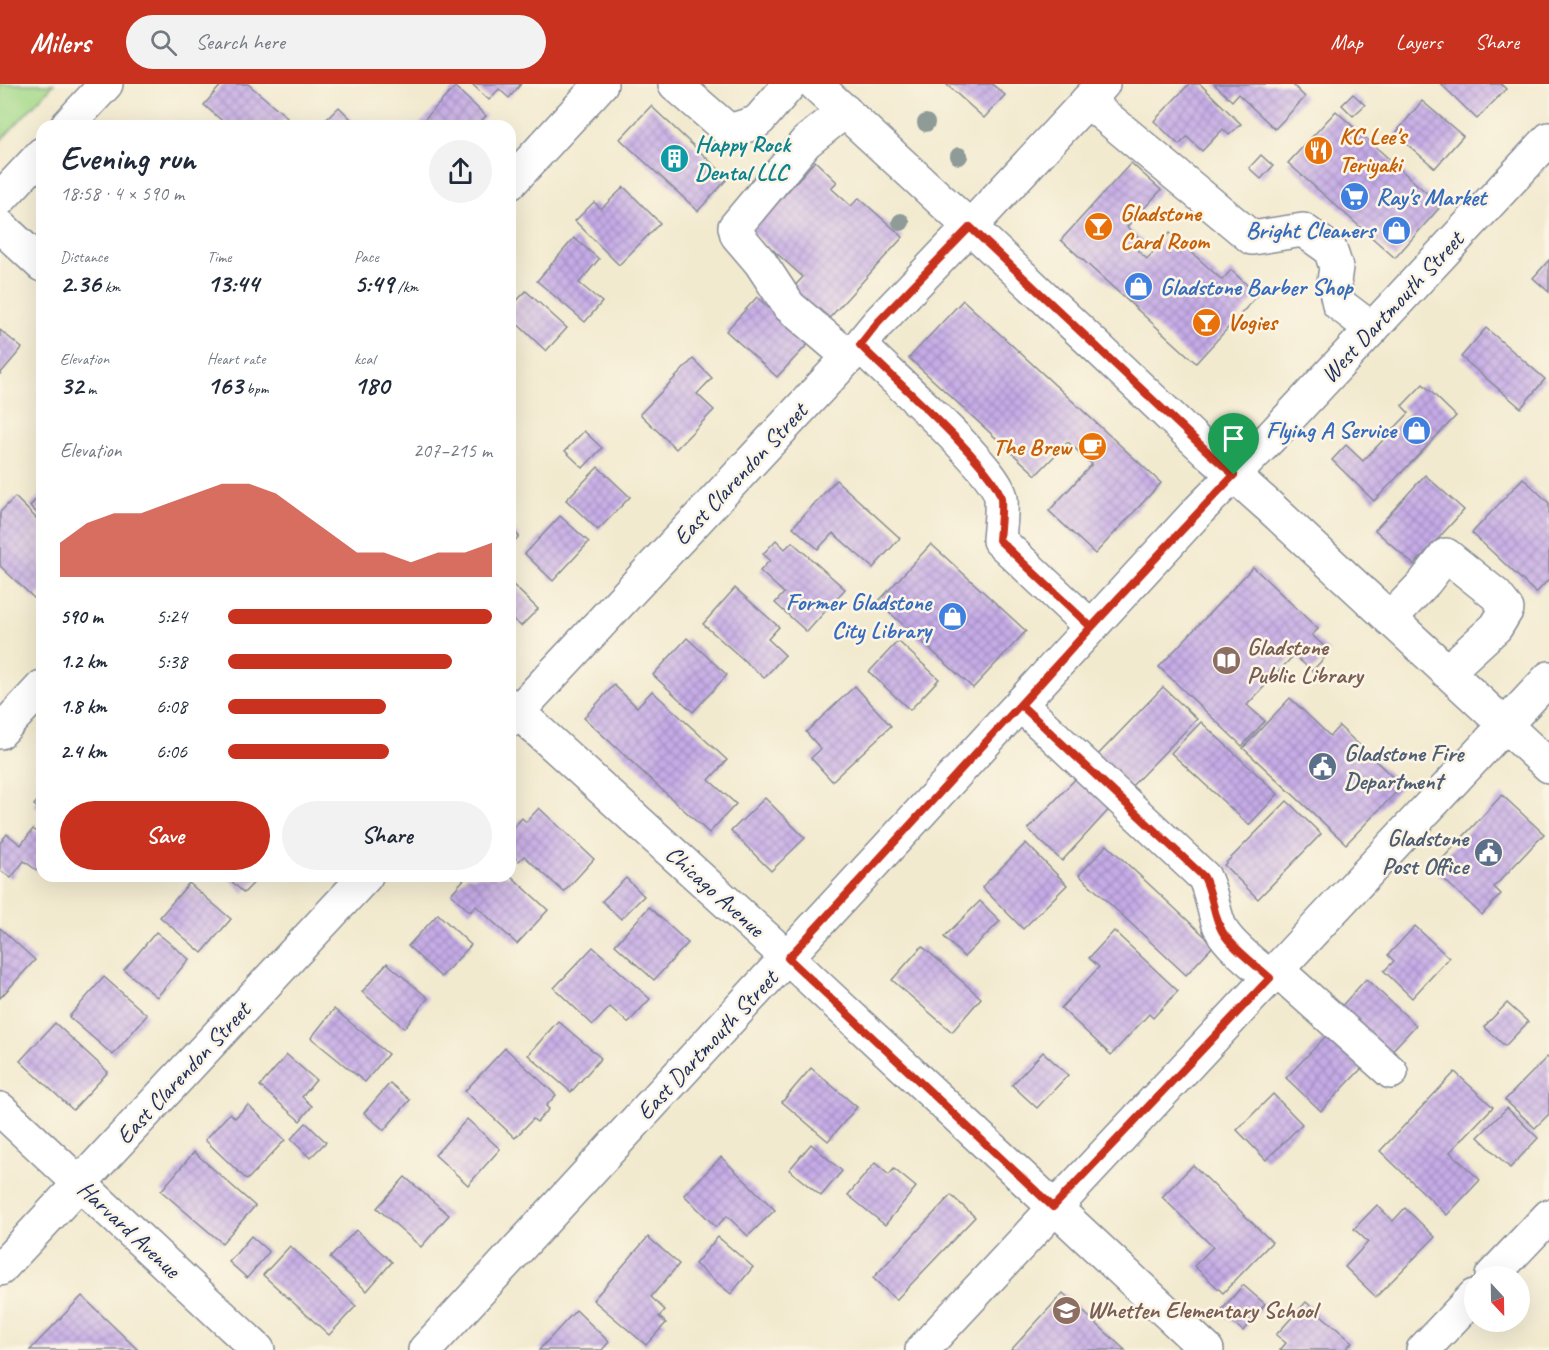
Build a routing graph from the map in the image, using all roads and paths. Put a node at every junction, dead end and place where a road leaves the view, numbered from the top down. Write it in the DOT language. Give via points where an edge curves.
graph roads {
  1 [pos="106,84"];
  2 [pos="675,84"];
  3 [pos="790,84"];
  4 [pos="815,84"];
  5 [pos="599,85"];
  6 [pos="1095,93"];
  7 [pos="845,111"];
  8 [pos="73,120"];
  9 [pos="1549,139"];
  10 [pos="36,160"];
  11 [pos="516,176"];
  12 [pos="0,198"];
  13 [pos="0,226"];
  14 [pos="970,227"];
  15 [pos="36,259"];
  16 [pos="1372,329"];
  17 [pos="855,351"];
  18 [pos="1234,475"];
  19 [pos="1390,619"];
  20 [pos="1091,627"];
  21 [pos="1447,672"];
  22 [pos="1549,678"];
  23 [pos="36,693"];
  24 [pos="1021,705"];
  25 [pos="516,709"];
  26 [pos="516,715"];
  27 [pos="1505,726"];
  28 [pos="0,732"];
  29 [pos="1549,766"];
  30 [pos="360,882"];
  31 [pos="788,958"];
  32 [pos="1273,974"];
  33 [pos="1391,1072"];
  34 [pos="0,1109"];
  35 [pos="80,1184"];
  36 [pos="1053,1207"];
  37 [pos="1549,1216"];
  38 [pos="1502,1266"];
  39 [pos="0,1269"];
  40 [pos="1464,1307"];
  41 [pos="258,1350"];
  42 [pos="425,1350"];
  43 [pos="922,1350"];
  44 [pos="1207,1350"];
  45 [pos="1424,1350"];
  1 -- 8 [label="street"];
  2 -- 3 [label="street" via="729,131 755,123"];
  4 -- 7 [label="street"];
  5 -- 11 [label="street"];
  6 -- 14 [label="street, East Clarendon Street"];
  6 -- 16 [label="street" via="1252,238 1303,230 1330,249 1336,267 1334,282 1339,304"];
  7 -- 14 [label="street"];
  7 -- 17 [label="street" via="806,142 735,227 789,306"];
  9 -- 16 [label="street, West Dartmouth Street"];
  10 -- 12 [label="street"];
  13 -- 15 [label="street"];
  14 -- 17 [label="street, East Clarendon Street"];
  14 -- 18 [label="street"];
  16 -- 18 [label="street, West Dartmouth Street"];
  17 -- 20 [label="street" via="945,427 986,473 1001,496 999,540"];
  17 -- 25 [label="street, East Clarendon Street"];
  18 -- 19 [label="street"];
  18 -- 20 [label="street, East Dartmouth Street"];
  19 -- 21 [label="street"];
  19 -- 21 [label="street" via="1446,555 1496,595 1507,609 1496,627"];
  20 -- 24 [label="street, East Dartmouth Street"];
  21 -- 27 [label="street"];
  22 -- 27 [label="street"];
  23 -- 28 [label="street"];
  24 -- 31 [label="street, East Dartmouth Street"];
  24 -- 32 [label="street" via="1204,877 1227,938"];
  26 -- 31 [label="street, Chicago Avenue"];
  27 -- 29 [label="street"];
  27 -- 32 [label="street"];
  30 -- 35 [label="street, East Clarendon Street"];
  31 -- 36 [label="street, Chicago Avenue"];
  31 -- 42 [label="street, East Dartmouth Street"];
  32 -- 33 [label="street"];
  32 -- 36 [label="street"];
  34 -- 35 [label="street, Harvard Avenue"];
  35 -- 39 [label="street, East Clarendon Street"];
  35 -- 41 [label="street, Harvard Avenue"];
  36 -- 43 [label="street"];
  36 -- 44 [label="street, Chicago Avenue"];
  37 -- 38 [label="street"];
  40 -- 45 [label="street"];
}
